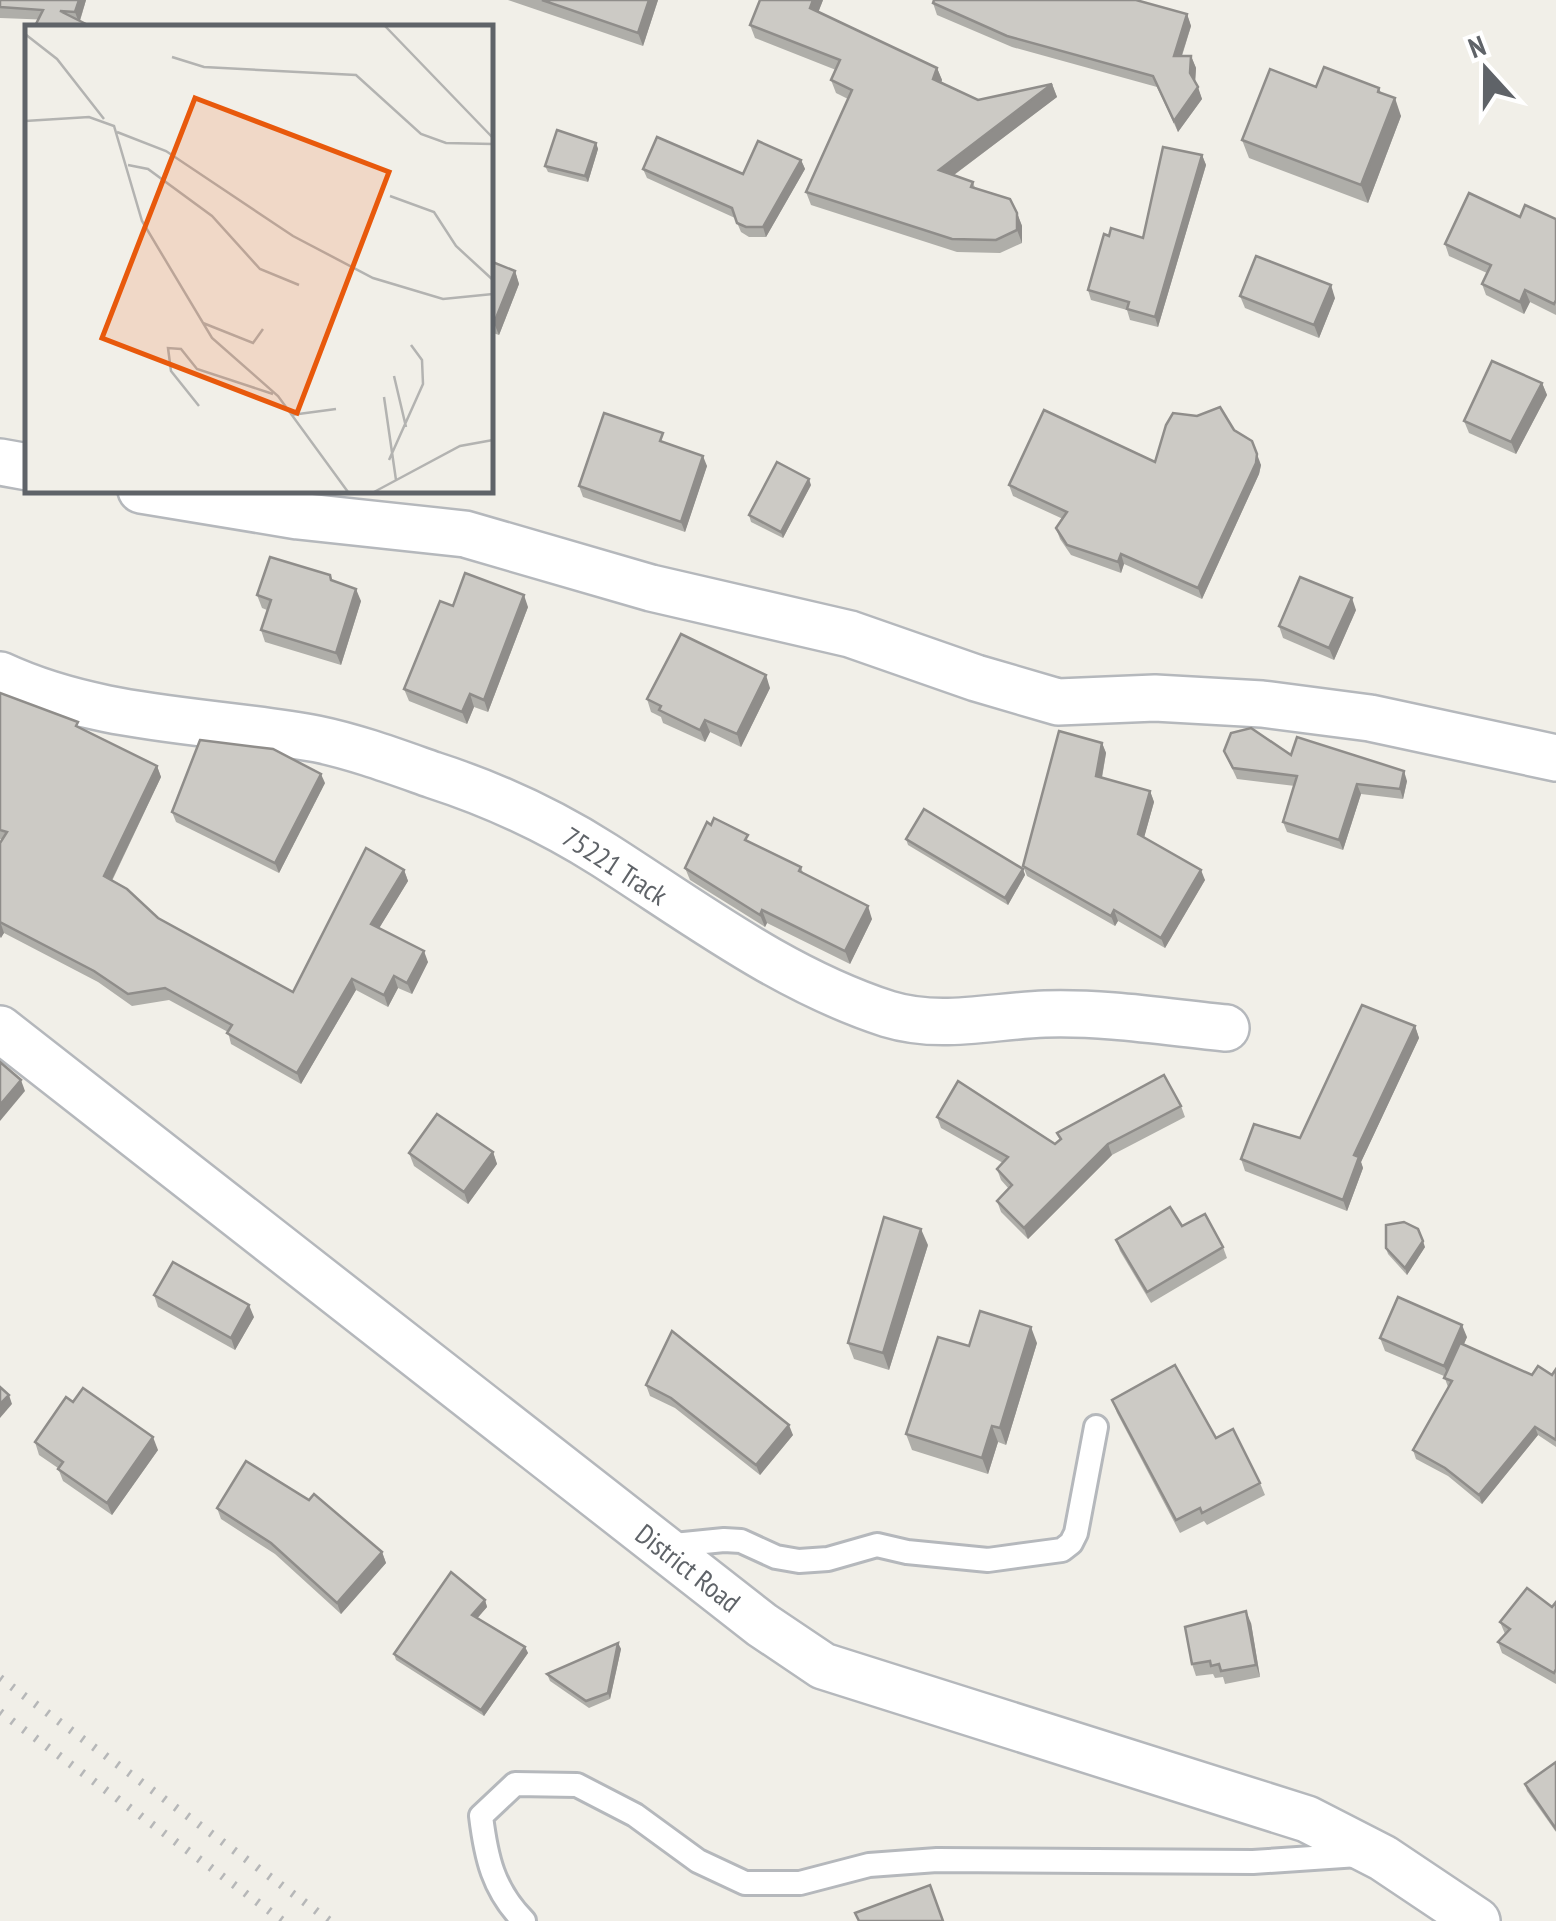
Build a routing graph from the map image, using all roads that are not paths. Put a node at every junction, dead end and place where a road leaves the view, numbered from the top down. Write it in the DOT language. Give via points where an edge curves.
graph roads {
  1 [pos="0,462"];
  2 [pos="25,466"];
  3 [pos="153,492"];
  4 [pos="0,675"];
  5 [pos="1556,758"];
  6 [pos="1226,1028"];
  7 [pos="0,1029"];
  8 [pos="1096,1427"];
  9 [pos="660,1546"];
  10 [pos="1374,1854"];
  11 [pos="524,1921"];
  12 [pos="1477,1921"];
  1 -- 2 [label="street"];
  3 -- 5 [label="street" via="464,534 650,588 850,634 1058,702 1262,704 1370,718"];
  4 -- 6 [label="street, 75221 Track" via="106,710 321,740 438,776 545,821 756,954 885,1013 938,1024 1047,1014"];
  7 -- 9 [label="street, District Road"];
  8 -- 9 [label="lane" via="1076,1533 1062,1550 988,1560 877,1546 799,1561 724,1540"];
  9 -- 10 [label="street, District Road" via="823,1666 1307,1819"];
  10 -- 11 [label="lane" via="1253,1862 937,1860 869,1865 800,1883 745,1883 577,1785 515,1784 481,1816 486,1863"];
  10 -- 12 [label="street, District Road"];
}
